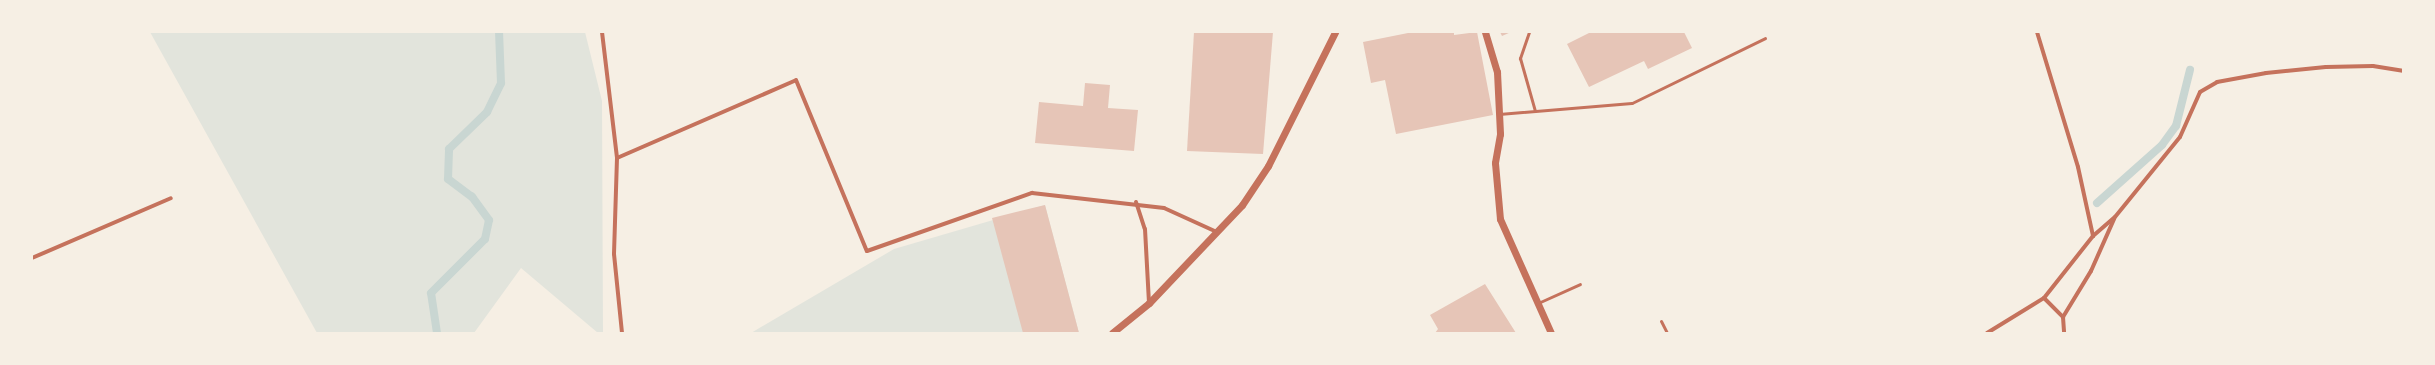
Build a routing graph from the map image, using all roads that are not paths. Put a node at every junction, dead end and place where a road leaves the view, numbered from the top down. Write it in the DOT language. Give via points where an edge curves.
graph roads {
  1 [pos="602,32"];
  2 [pos="1335,32"];
  3 [pos="1486,32"];
  4 [pos="1529,32"];
  5 [pos="2037,32"];
  6 [pos="1765,38"];
  7 [pos="2403,71"];
  8 [pos="1535,111"];
  9 [pos="1499,114"];
  10 [pos="617,158"];
  11 [pos="171,198"];
  12 [pos="1136,202"];
  13 [pos="2116,217"];
  14 [pos="1217,232"];
  15 [pos="2093,236"];
  16 [pos="32,258"];
  17 [pos="1580,284"];
  18 [pos="2044,298"];
  19 [pos="1149,303"];
  20 [pos="1537,304"];
  21 [pos="2063,317"];
  22 [pos="1661,321"];
  23 [pos="622,333"];
  24 [pos="1112,333"];
  25 [pos="1551,333"];
  26 [pos="1667,333"];
  27 [pos="1987,333"];
  28 [pos="2064,333"];
  1 -- 10 [label="street"];
  2 -- 14 [label="street" via="1268,166 1242,205"];
  3 -- 9 [label="street" via="1497,72"];
  4 -- 8 [label="lane" via="1520,58"];
  5 -- 15 [label="street" via="2078,167"];
  6 -- 8 [label="lane" via="1632,103"];
  7 -- 13 [label="street" via="2373,66 2326,67 2217,82 2200,92 2180,137"];
  8 -- 9 [label="lane"];
  9 -- 20 [label="street" via="1495,163 1500,219"];
  10 -- 12 [label="street" via="796,80 867,251 1032,193"];
  10 -- 23 [label="street" via="614,254"];
  11 -- 16 [label="street"];
  12 -- 14 [label="street" via="1164,208"];
  12 -- 19 [label="street" via="1145,229"];
  13 -- 15 [label="street"];
  13 -- 21 [label="street" via="2091,272"];
  14 -- 19 [label="street"];
  15 -- 18 [label="street"];
  17 -- 20 [label="lane"];
  18 -- 21 [label="street"];
  18 -- 27 [label="street"];
  19 -- 24 [label="street"];
  20 -- 25 [label="street"];
  21 -- 28 [label="street"];
  22 -- 26 [label="lane"];
}
